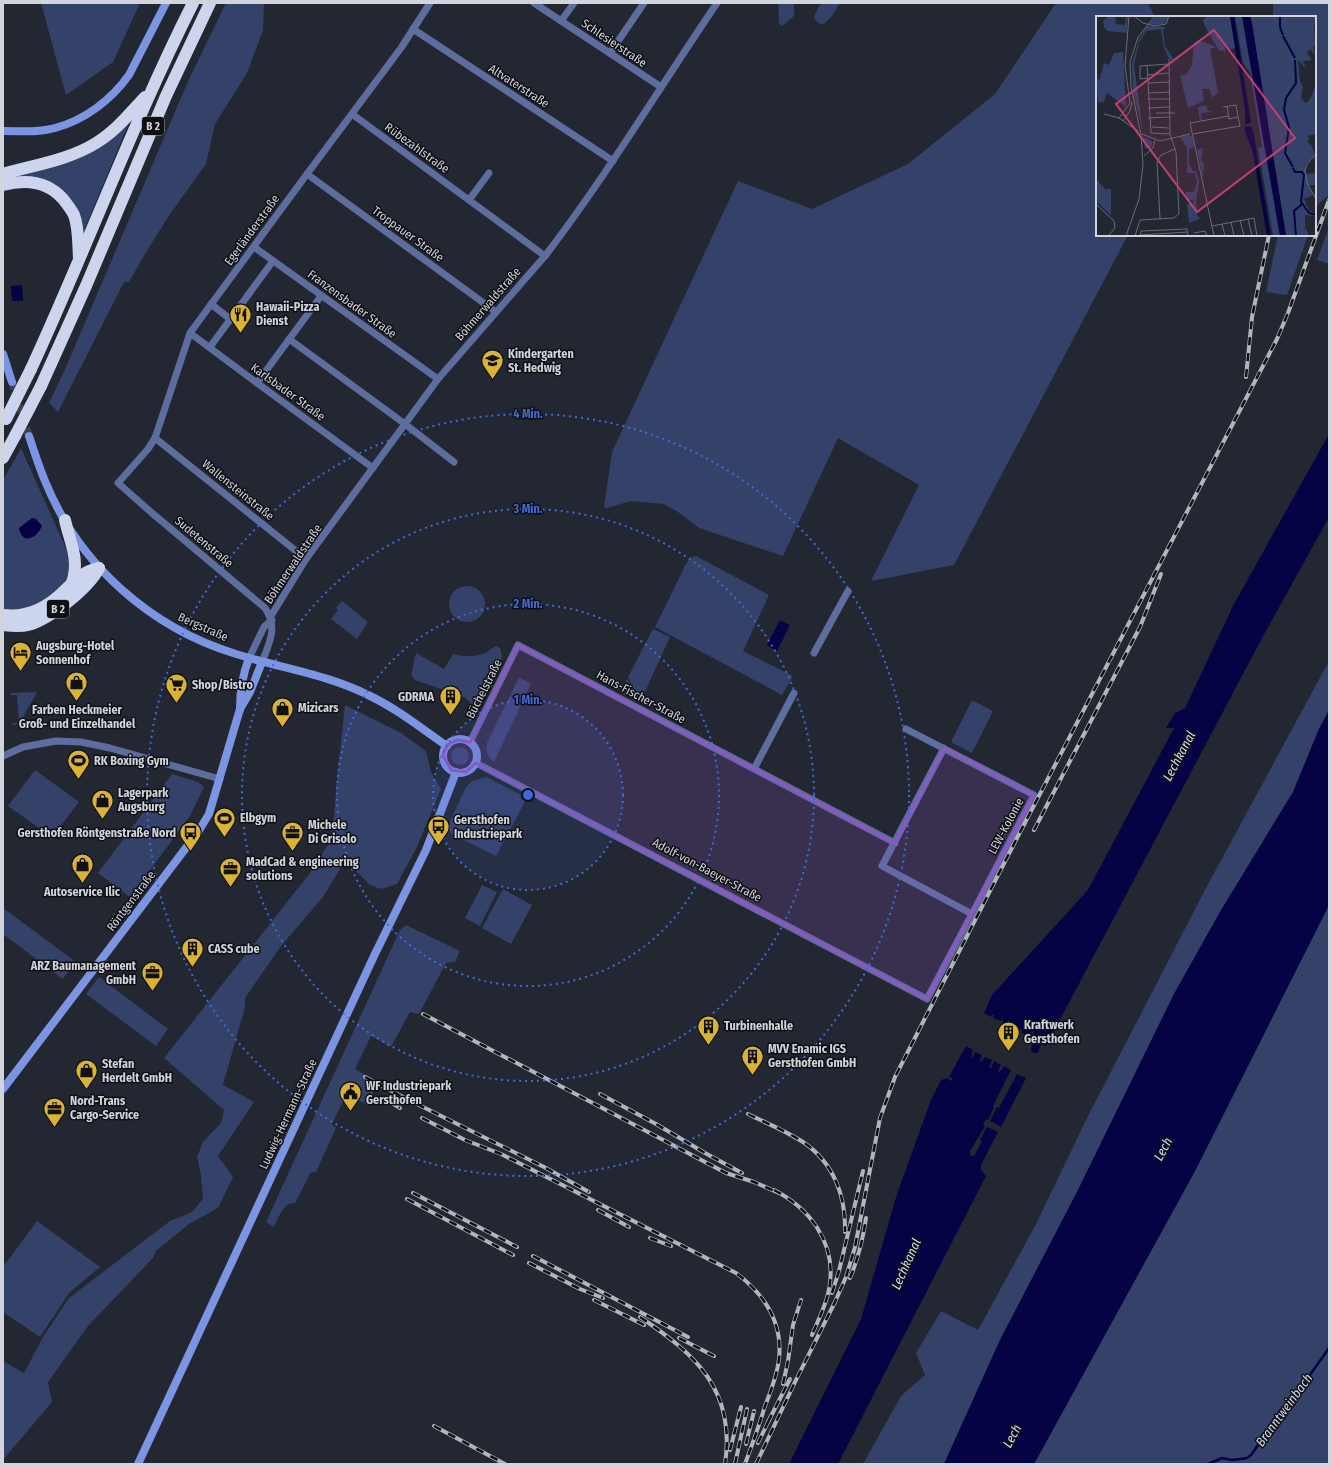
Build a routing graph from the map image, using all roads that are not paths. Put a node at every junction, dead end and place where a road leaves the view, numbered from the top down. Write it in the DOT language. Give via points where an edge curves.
graph roads {
  1 [pos="166,3"];
  2 [pos="193,3"];
  3 [pos="210,3"];
  4 [pos="430,3"];
  5 [pos="534,3"];
  6 [pos="574,3"];
  7 [pos="644,3"];
  8 [pos="717,3"];
  9 [pos="561,21"];
  10 [pos="413,29"];
  11 [pos="610,53"];
  12 [pos="661,87"];
  13 [pos="152,90"];
  14 [pos="352,114"];
  15 [pos="3,131"];
  16 [pos="613,161"];
  17 [pos="489,173"];
  18 [pos="3,174"];
  19 [pos="307,174"];
  20 [pos="3,185"];
  21 [pos="469,200"];
  22 [pos="254,247"];
  23 [pos="545,256"];
  24 [pos="80,261"];
  25 [pos="273,261"];
  26 [pos="321,296"];
  27 [pos="211,304"];
  28 [pos="496,312"];
  29 [pos="230,319"];
  30 [pos="190,333"];
  31 [pos="289,339"];
  32 [pos="210,347"];
  33 [pos="3,354"];
  34 [pos="438,380"];
  35 [pos="12,382"];
  36 [pos="257,383"];
  37 [pos="4,422"];
  38 [pos="405,424"];
  39 [pos="29,436"];
  40 [pos="155,438"];
  41 [pos="3,458"];
  42 [pos="454,462"];
  43 [pos="373,468"];
  44 [pos="118,483"];
  45 [pos="65,520"];
  46 [pos="306,559"];
  47 [pos="100,568"];
  48 [pos="72,583"];
  49 [pos="848,591"];
  50 [pos="3,615"];
  51 [pos="271,618"];
  52 [pos="3,625"];
  53 [pos="518,645"];
  54 [pos="814,653"];
  55 [pos="249,658"];
  56 [pos="262,662"];
  57 [pos="794,693"];
  58 [pos="240,710"];
  59 [pos="906,729"];
  60 [pos="470,742"];
  61 [pos="447,746"];
  62 [pos="944,748"];
  63 [pos="3,756"];
  64 [pos="476,763"];
  65 [pos="754,769"];
  66 [pos="456,772"];
  67 [pos="220,779"];
  68 [pos="894,843"];
  69 [pos="972,914"];
  70 [pos="927,998"];
  71 [pos="3,1089"];
  72 [pos="138,1464"];
  1 -- 15 [label="street" via="129,75 100,106 77,120 54,128 28,132"];
  2 -- 13 [label="highway, B 2"];
  3 -- 41 [label="highway, B 2, bridge" via="166,96 41,386"];
  4 -- 10 [label="street, Egerländerstraße"];
  5 -- 9 [label="street, Schlesierstraße"];
  6 -- 9 [label="street"];
  7 -- 11 [label="street"];
  8 -- 12 [label="street, Böhmerwaldstraße"];
  9 -- 11 [label="street, Schlesierstraße"];
  10 -- 14 [label="street, Egerländerstraße"];
  10 -- 16 [label="street, Altvaterstraße"];
  11 -- 12 [label="street, Schlesierstraße"];
  12 -- 16 [label="street, Böhmerwaldstraße"];
  13 -- 18 [label="highway, B 2" via="116,129 96,143 72,155"];
  13 -- 24 [label="highway, B 2"];
  14 -- 19 [label="street, Egerländerstraße"];
  14 -- 21 [label="street, Rübezahlstraße"];
  16 -- 23 [label="street, Böhmerwaldstraße"];
  17 -- 21 [label="street"];
  19 -- 22 [label="street, Egerländerstraße"];
  19 -- 28 [label="street, Troppauer Straße"];
  20 -- 24 [label="highway, B 2" via="30,181 59,195 73,214 77,226"];
  21 -- 23 [label="street, Rübezahlstraße"];
  22 -- 25 [label="street, Franzensbader Straße"];
  22 -- 27 [label="street, Egerländerstraße"];
  23 -- 28 [label="street, Böhmerwaldstraße"];
  24 -- 37 [label="highway, B 2, bridge"];
  25 -- 26 [label="street, Franzensbader Straße"];
  25 -- 29 [label="street"];
  26 -- 31 [label="street"];
  26 -- 34 [label="street, Franzensbader Straße"];
  27 -- 29 [label="street"];
  27 -- 30 [label="street, Egerländerstraße"];
  28 -- 34 [label="street, Böhmerwaldstraße"];
  29 -- 32 [label="street"];
  30 -- 32 [label="street, Karlsbader Straße"];
  30 -- 40 [label="street, Egerländerstraße"];
  31 -- 36 [label="street"];
  31 -- 38 [label="street"];
  32 -- 36 [label="street, Karlsbader Straße"];
  33 -- 35 [label="street"];
  34 -- 38 [label="street, Böhmerwaldstraße"];
  36 -- 43 [label="street, Karlsbader Straße"];
  38 -- 42 [label="street"];
  38 -- 43 [label="street, Böhmerwaldstraße"];
  39 -- 45 [label="street, Bergstraße" via="45,482"];
  40 -- 44 [label="street, Egerländerstraße"];
  40 -- 46 [label="street, Wallensteinstraße"];
  43 -- 46 [label="street, Böhmerwaldstraße"];
  44 -- 51 [label="street, Sudetenstraße" via="265,608"];
  45 -- 47 [label="street, Bergstraße" via="80,544"];
  45 -- 48 [label="highway, B 2" via="75,556 76,569"];
  46 -- 51 [label="street, Böhmerwaldstraße"];
  47 -- 48 [label="highway, B 2" via="83,573"];
  47 -- 52 [label="highway, B 2" via="90,582 56,611 41,620 26,625"];
  47 -- 55 [label="street, Bergstraße" via="120,589 163,622 214,647"];
  48 -- 50 [label="highway, B 2" via="52,602 36,612"];
  49 -- 54 [label="street"];
  51 -- 55 [label="street"];
  51 -- 56 [label="street" via="272,630"];
  53 -- 60 [label="street, Büchelstraße"];
  53 -- 65 [label="street, Hans-Fischer-Straße"];
  55 -- 56 [label="street, Bergstraße"];
  55 -- 58 [label="street, Röntgenstraße" via="243,673"];
  56 -- 58 [label="street, Röntgenstraße"];
  56 -- 61 [label="street, Bergstraße" via="319,676 369,695"];
  57 -- 65 [label="street"];
  58 -- 67 [label="street, Röntgenstraße"];
  59 -- 62 [label="street, LEW-Kolonie"];
  60 -- 61 [label="street" via="462,739"];
  60 -- 64 [label="street" via="476,749"];
  61 -- 66 [label="street" via="444,761"];
  62 -- 68 [label="street"];
  62 -- 69 [label="street, LEW-Kolonie" via="1034,795"];
  63 -- 67 [label="street" via="23,747 49,742 81,742"];
  64 -- 66 [label="street" via="466,772"];
  64 -- 70 [label="street, Adolf-von-Baeyer-Straße"];
  65 -- 68 [label="street, Hans-Fischer-Straße"];
  66 -- 72 [label="street, Ludwig-Hermann-Straße" via="424,854"];
  67 -- 71 [label="street, Röntgenstraße" via="210,814 198,832"];
  68 -- 69 [label="street" via="882,866"];
  69 -- 70 [label="street, LEW-Kolonie"];
}
